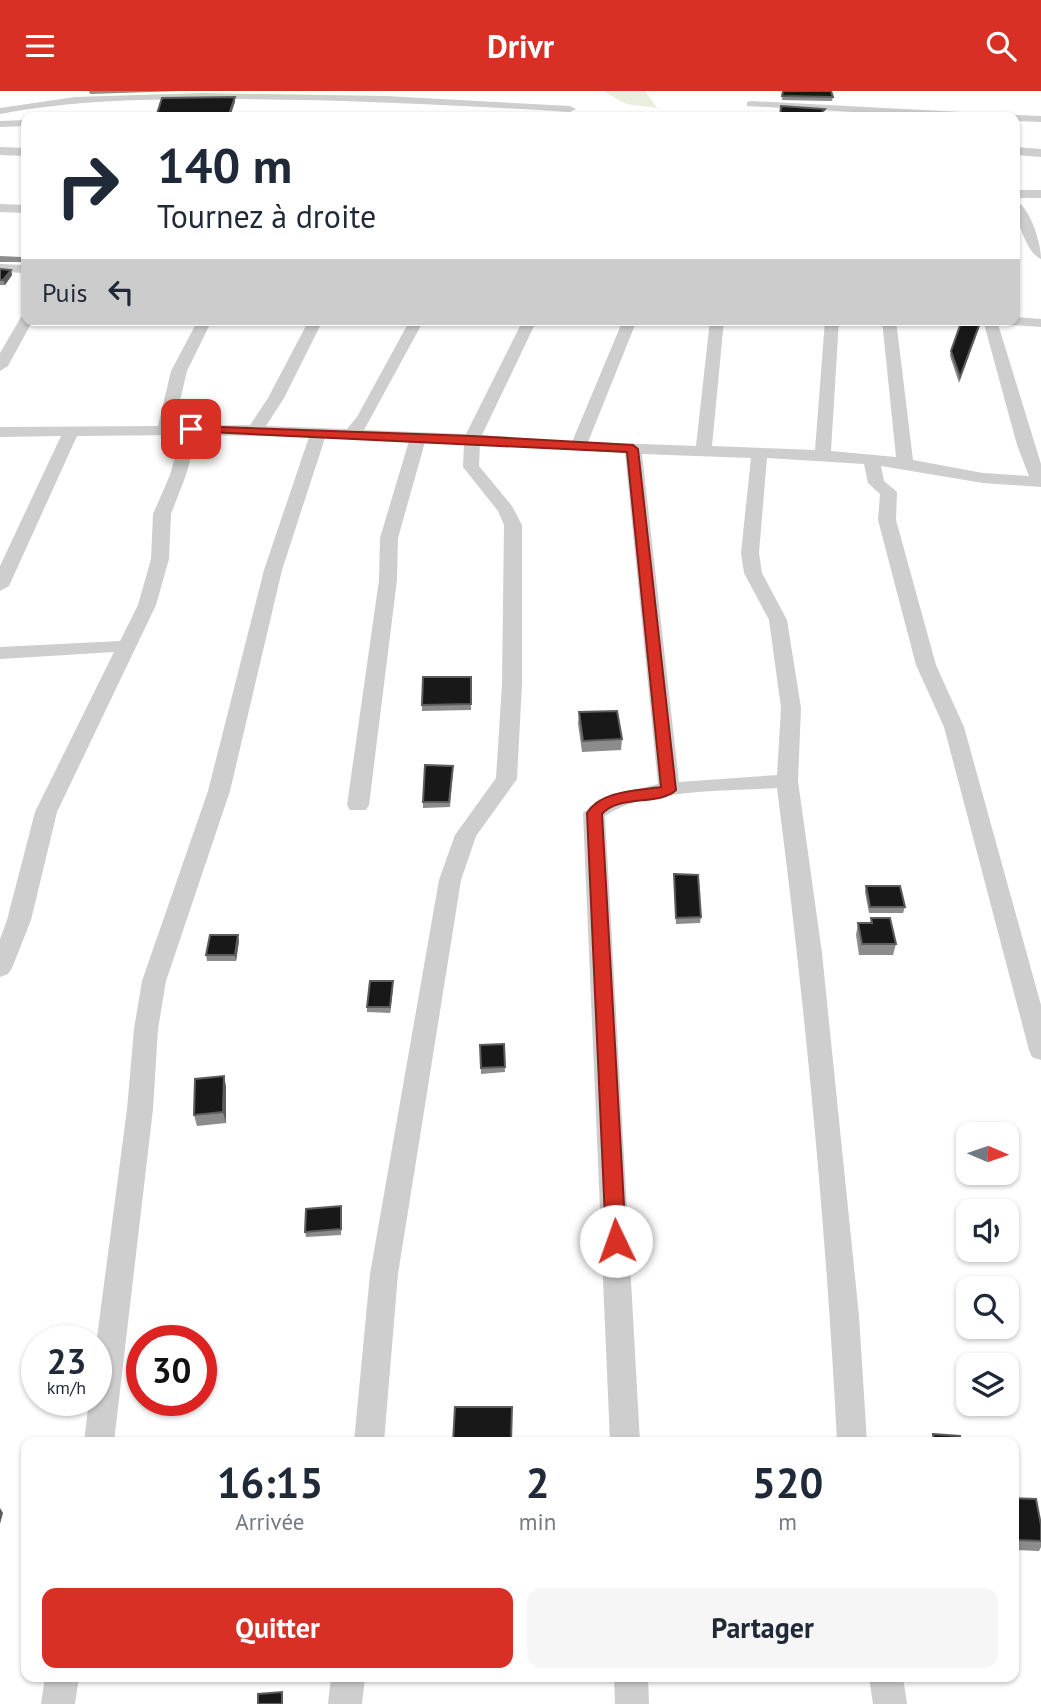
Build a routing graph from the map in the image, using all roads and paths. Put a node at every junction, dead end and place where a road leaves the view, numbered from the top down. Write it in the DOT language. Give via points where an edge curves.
graph roads {
  1 [pos="757,91"];
  2 [pos="31,92"];
  3 [pos="508,94"];
  4 [pos="831,95"];
  5 [pos="146,98"];
  6 [pos="466,102"];
  7 [pos="751,104"];
  8 [pos="15,107"];
  9 [pos="840,108"];
  10 [pos="0,111"];
  11 [pos="560,112"];
  12 [pos="570,112"];
  13 [pos="750,112"];
  14 [pos="911,112"];
  15 [pos="1020,118"];
  16 [pos="1041,119"];
  17 [pos="0,123"];
  18 [pos="21,123"];
  19 [pos="0,151"];
  20 [pos="1020,151"];
  21 [pos="21,152"];
  22 [pos="1041,153"];
  23 [pos="1020,194"];
  24 [pos="1041,194"];
  25 [pos="0,208"];
  26 [pos="21,209"];
  27 [pos="1020,214"];
  28 [pos="1041,255"];
  29 [pos="0,268"];
  30 [pos="21,269"];
  31 [pos="1020,321"];
  32 [pos="1041,323"];
  33 [pos="23,326"];
  34 [pos="202,326"];
  35 [pos="314,326"];
  36 [pos="414,326"];
  37 [pos="527,326"];
  38 [pos="628,326"];
  39 [pos="716,326"];
  40 [pos="832,326"];
  41 [pos="890,326"];
  42 [pos="992,326"];
  43 [pos="0,366"];
  44 [pos="191,429"];
  45 [pos="165,430"];
  46 [pos="255,430"];
  47 [pos="71,431"];
  48 [pos="0,432"];
  49 [pos="318,433"];
  50 [pos="351,435"];
  51 [pos="418,438"];
  52 [pos="472,439"];
  53 [pos="578,447"];
  54 [pos="633,449"];
  55 [pos="702,452"];
  56 [pos="759,454"];
  57 [pos="823,456"];
  58 [pos="871,459"];
  59 [pos="905,463"];
  60 [pos="1040,482"];
  61 [pos="0,586"];
  62 [pos="127,646"];
  63 [pos="0,653"];
  64 [pos="788,781"];
  65 [pos="669,790"];
  66 [pos="358,805"];
  67 [pos="0,968"];
  68 [pos="1041,1050"];
  69 [pos="100,1437"];
  70 [pos="369,1437"];
  71 [pos="625,1437"];
  72 [pos="852,1437"];
  73 [pos="61,1682"];
  74 [pos="347,1682"];
  75 [pos="631,1682"];
  76 [pos="887,1682"];
  77 [pos="58,1704"];
  78 [pos="345,1704"];
  79 [pos="632,1704"];
  80 [pos="890,1704"];
  1 -- 7 [label="street"];
  2 -- 8 [label="street"];
  3 -- 6 [label="street"];
  3 -- 12 [label="street" via="575,101"];
  4 -- 9 [label="street"];
  5 -- 6 [label="street" via="290,96"];
  5 -- 8 [label="street"];
  6 -- 11 [label="street"];
  7 -- 9 [label="street"];
  7 -- 13 [label="street"];
  8 -- 10 [label="street"];
  8 -- 17 [label="street"];
  9 -- 14 [label="street"];
  15 -- 16 [label="street"];
  17 -- 18 [label="street"];
  19 -- 21 [label="street"];
  20 -- 22 [label="street"];
  23 -- 24 [label="street"];
  25 -- 26 [label="street"];
  27 -- 28 [label="street"];
  29 -- 30 [label="street"];
  31 -- 32 [label="street"];
  33 -- 43 [label="street"];
  34 -- 45 [label="street" via="179,371"];
  35 -- 46 [label="street"];
  36 -- 50 [label="street"];
  37 -- 52 [label="street"];
  38 -- 53 [label="street"];
  39 -- 55 [label="street"];
  40 -- 57 [label="street"];
  41 -- 59 [label="street"];
  42 -- 60 [label="street"];
  44 -- 45 [label="street"];
  44 -- 46 [label="street"];
  44 -- 62 [label="street" via="162,513 160,559 147,605"];
  45 -- 47 [label="street"];
  46 -- 49 [label="street"];
  47 -- 48 [label="street"];
  47 -- 61 [label="street"];
  49 -- 50 [label="street"];
  49 -- 69 [label="street" via="273,570 219,791 154,981"];
  50 -- 51 [label="street"];
  51 -- 52 [label="street"];
  51 -- 66 [label="street" via="389,538 388,580"];
  52 -- 53 [label="street"];
  52 -- 70 [label="street" via="471,467 513,525 506,779 466,835 450,880 384,1275"];
  53 -- 54 [label="street"];
  54 -- 55 [label="street"];
  54 -- 65 [label="street"];
  55 -- 56 [label="street"];
  56 -- 57 [label="street"];
  56 -- 64 [label="street" via="750,553 753,573 778,620 786,668 792,708"];
  57 -- 58 [label="street"];
  58 -- 59 [label="street"];
  58 -- 68 [label="street" via="876,483 888,492 887,520 926,665 954,727"];
  59 -- 60 [label="street" via="983,478"];
  62 -- 63 [label="street"];
  62 -- 67 [label="street" via="46,812 19,920"];
  64 -- 65 [label="street"];
  64 -- 72 [label="street" via="812,966"];
  65 -- 71 [label="street" via="615,800 594,813"];
  73 -- 77 [label="street"];
  74 -- 78 [label="street"];
  75 -- 79 [label="street"];
  76 -- 80 [label="street"];
}
